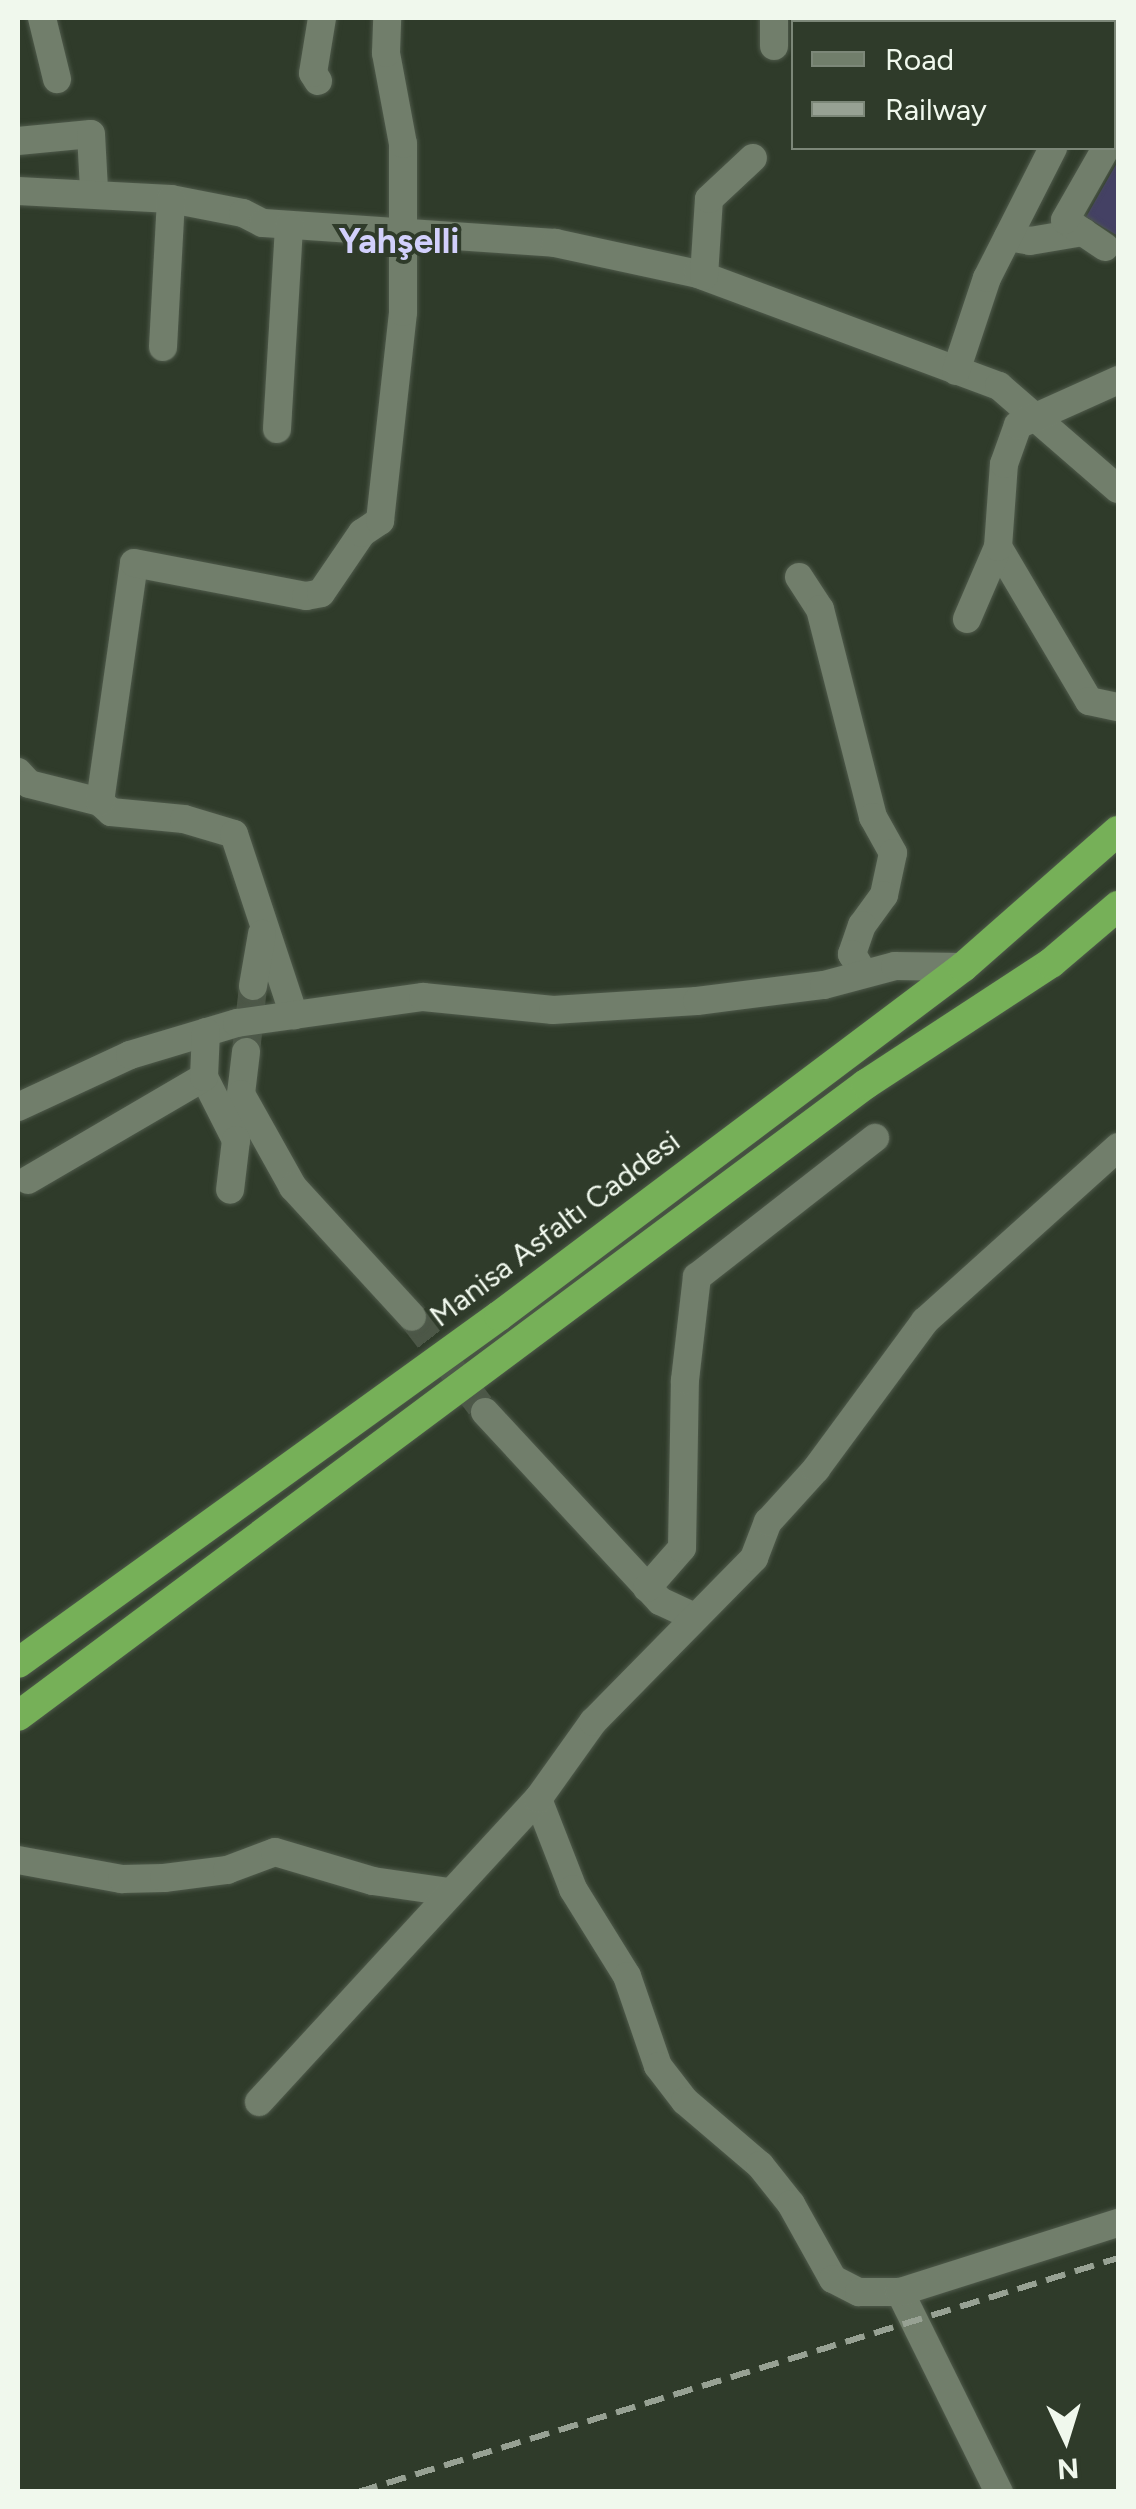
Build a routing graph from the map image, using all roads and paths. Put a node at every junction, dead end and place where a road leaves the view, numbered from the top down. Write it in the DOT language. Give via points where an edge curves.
graph roads {
  1 [pos="42,18"];
  2 [pos="322,18"];
  3 [pos="387,18"];
  4 [pos="774,18"];
  5 [pos="774,46"];
  6 [pos="57,79"];
  7 [pos="318,81"];
  8 [pos="18,141"];
  9 [pos="1052,150"];
  10 [pos="1105,150"];
  11 [pos="753,158"];
  12 [pos="94,190"];
  13 [pos="18,191"];
  14 [pos="171,199"];
  15 [pos="289,225"];
  16 [pos="404,234"];
  17 [pos="1008,237"];
  18 [pos="704,276"];
  19 [pos="163,348"];
  20 [pos="944,367"];
  21 [pos="1118,380"];
  22 [pos="1037,413"];
  23 [pos="277,428"];
  24 [pos="1118,489"];
  25 [pos="998,547"];
  26 [pos="798,577"];
  27 [pos="967,619"];
  28 [pos="1118,707"];
  29 [pos="18,772"];
  30 [pos="100,802"];
  31 [pos="1118,831"];
  32 [pos="1118,906"];
  33 [pos="264,926"];
  34 [pos="962,967"];
  35 [pos="863,972"];
  36 [pos="253,986"];
  37 [pos="294,1015"];
  38 [pos="206,1032"];
  39 [pos="246,1052"];
  40 [pos="204,1077"];
  41 [pos="18,1107"];
  42 [pos="876,1138"];
  43 [pos="1118,1148"];
  44 [pos="28,1180"];
  45 [pos="230,1190"];
  46 [pos="412,1316"];
  47 [pos="486,1412"];
  48 [pos="648,1588"];
  49 [pos="694,1617"];
  50 [pos="18,1663"];
  51 [pos="18,1716"];
  52 [pos="538,1799"];
  53 [pos="18,1860"];
  54 [pos="449,1892"];
  55 [pos="258,2102"];
  56 [pos="1118,2223"];
  57 [pos="900,2292"];
  58 [pos="999,2492"];
  1 -- 6 [label="street"];
  2 -- 7 [label="street" via="313,73"];
  3 -- 16 [label="street" via="386,53 403,144"];
  4 -- 5 [label="street"];
  8 -- 12 [label="street" via="91,134"];
  9 -- 17 [label="street"];
  10 -- 17 [label="street" via="1065,220 1094,240"];
  11 -- 18 [label="street" via="709,198"];
  12 -- 13 [label="street"];
  12 -- 14 [label="street"];
  14 -- 15 [label="street"];
  14 -- 19 [label="street"];
  15 -- 16 [label="street"];
  15 -- 23 [label="street"];
  16 -- 18 [label="street" via="555,243"];
  16 -- 30 [label="street" via="403,312 380,522 362,533 321,592 306,596 134,563"];
  17 -- 20 [label="street"];
  18 -- 20 [label="street"];
  20 -- 22 [label="street" via="999,386"];
  21 -- 22 [label="street"];
  22 -- 24 [label="street"];
  22 -- 25 [label="street" via="1018,425 1004,464"];
  25 -- 27 [label="street"];
  25 -- 28 [label="street" via="1089,701"];
  26 -- 35 [label="street" via="820,609 873,817 894,854 884,894 852,954"];
  29 -- 30 [label="street" via="30,784"];
  30 -- 33 [label="street" via="112,812 234,834"];
  31 -- 34 [label="highway, Manisa Asfaltı Caddesi"];
  32 -- 51 [label="highway" via="1051,962 866,1084"];
  33 -- 36 [label="street"];
  33 -- 37 [label="street"];
  34 -- 35 [label="street"];
  34 -- 50 [label="highway, Manisa Asfaltı Caddesi" via="499,1316"];
  35 -- 37 [label="street" via="824,985 697,1001 554,1010 424,998"];
  37 -- 38 [label="street"];
  38 -- 40 [label="street"];
  38 -- 41 [label="street" via="130,1055"];
  39 -- 46 [label="street" via="241,1094 294,1187"];
  40 -- 44 [label="street"];
  40 -- 45 [label="street" via="236,1140"];
  42 -- 48 [label="street" via="697,1277 685,1380 682,1548"];
  43 -- 49 [label="street" via="924,1321 768,1522 754,1558"];
  47 -- 48 [label="street"];
  48 -- 49 [label="street"];
  49 -- 52 [label="street" via="593,1722"];
  52 -- 54 [label="street"];
  52 -- 57 [label="street" via="573,1889 626,1976 658,2066 685,2101 770,2178 833,2279 859,2292"];
  53 -- 54 [label="street" via="122,1879 164,1878 227,1870 275,1852 373,1880"];
  54 -- 55 [label="street"];
  56 -- 57 [label="street"];
  57 -- 58 [label="street"];
}
